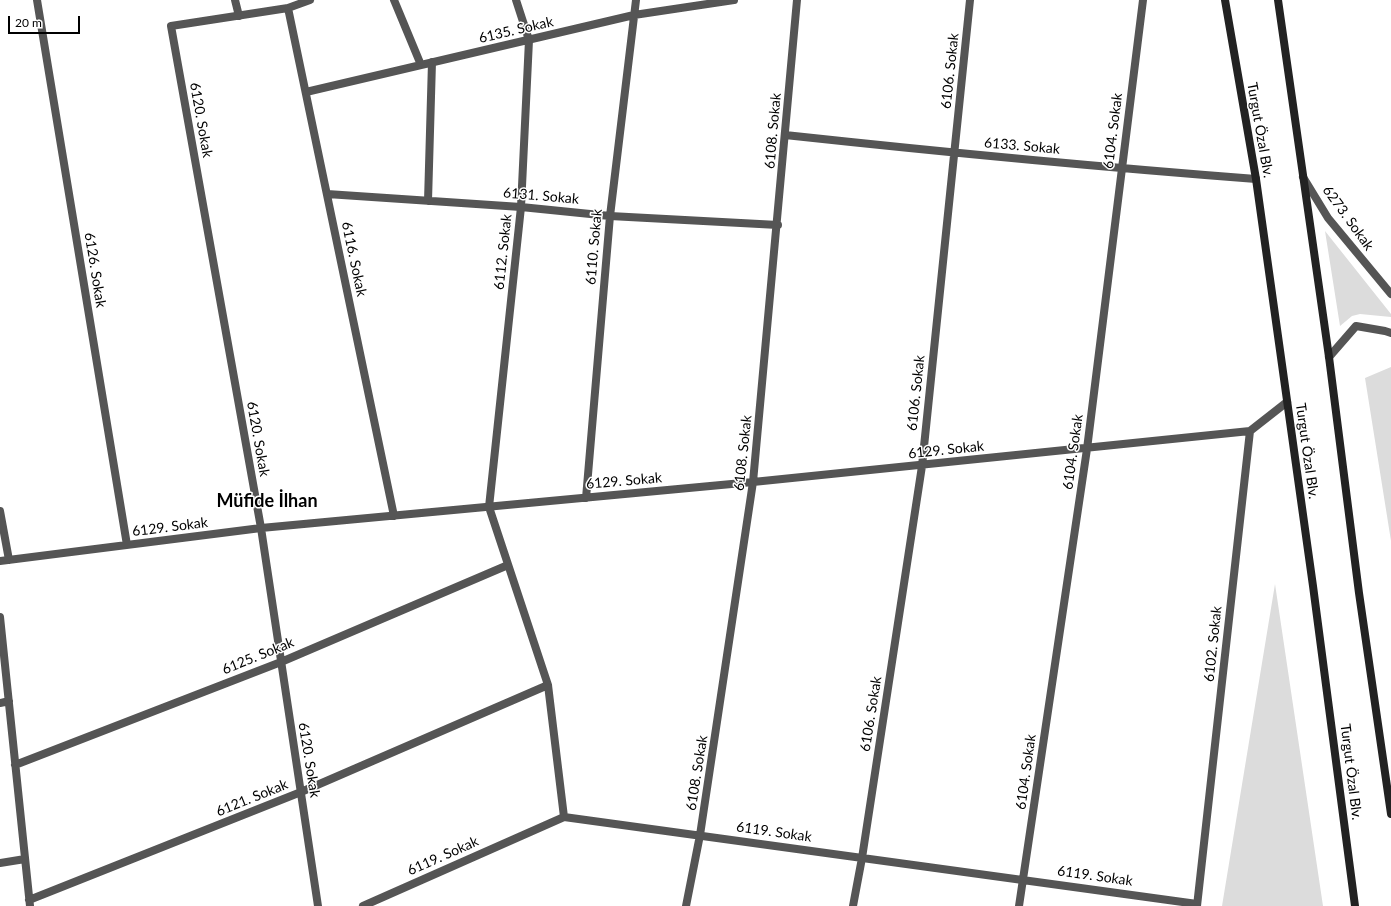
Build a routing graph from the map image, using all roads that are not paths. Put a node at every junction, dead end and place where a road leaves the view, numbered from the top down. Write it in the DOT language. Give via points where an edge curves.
graph roads {
  1 [pos="37,0"];
  2 [pos="235,0"];
  3 [pos="310,0"];
  4 [pos="394,0"];
  5 [pos="516,0"];
  6 [pos="636,0"];
  7 [pos="734,0"];
  8 [pos="798,0"];
  9 [pos="970,0"];
  10 [pos="1143,0"];
  11 [pos="1225,0"];
  12 [pos="1278,0"];
  13 [pos="288,8"];
  14 [pos="634,15"];
  15 [pos="239,16"];
  16 [pos="529,40"];
  17 [pos="432,62"];
  18 [pos="421,65"];
  19 [pos="306,92"];
  20 [pos="785,135"];
  21 [pos="954,153"];
  22 [pos="1122,169"];
  23 [pos="1302,174"];
  24 [pos="1256,179"];
  25 [pos="327,194"];
  26 [pos="428,201"];
  27 [pos="521,207"];
  28 [pos="610,216"];
  29 [pos="778,226"];
  30 [pos="1391,294"];
  31 [pos="1391,333"];
  32 [pos="1329,357"];
  33 [pos="1287,402"];
  34 [pos="1250,431"];
  35 [pos="1086,449"];
  36 [pos="922,466"];
  37 [pos="754,482"];
  38 [pos="586,498"];
  39 [pos="489,507"];
  40 [pos="0,511"];
  41 [pos="394,516"];
  42 [pos="261,528"];
  43 [pos="127,545"];
  44 [pos="4,561"];
  45 [pos="508,565"];
  46 [pos="0,616"];
  47 [pos="281,662"];
  48 [pos="548,685"];
  49 [pos="9,701"];
  50 [pos="0,703"];
  51 [pos="15,765"];
  52 [pos="301,792"];
  53 [pos="1391,814"];
  54 [pos="564,817"];
  55 [pos="700,835"];
  56 [pos="862,858"];
  57 [pos="25,859"];
  58 [pos="0,864"];
  59 [pos="1023,880"];
  60 [pos="29,903"];
  61 [pos="1197,905"];
  62 [pos="318,906"];
  63 [pos="363,906"];
  64 [pos="686,906"];
  65 [pos="853,906"];
  66 [pos="1019,906"];
  67 [pos="1355,906"];
  1 -- 43 [label="street, 6126. Sokak"];
  2 -- 15 [label="street"];
  3 -- 13 [label="street"];
  4 -- 18 [label="street"];
  5 -- 16 [label="street, 6112. Sokak"];
  6 -- 14 [label="street, 6110. Sokak"];
  7 -- 14 [label="street, 6135. Sokak"];
  8 -- 20 [label="street, 6108. Sokak"];
  9 -- 21 [label="street, 6106. Sokak"];
  10 -- 22 [label="street, 6104. Sokak"];
  11 -- 24 [label="main road, Turgut Özal Blv."];
  12 -- 23 [label="main road"];
  13 -- 15 [label="street"];
  13 -- 19 [label="street, 6116. Sokak"];
  14 -- 16 [label="street, 6135. Sokak"];
  14 -- 28 [label="street, 6110. Sokak"];
  15 -- 42 [label="street, 6120. Sokak" via="171,26"];
  16 -- 17 [label="street, 6135. Sokak"];
  16 -- 27 [label="street, 6112. Sokak"];
  17 -- 18 [label="street, 6135. Sokak"];
  17 -- 26 [label="street"];
  18 -- 19 [label="street, 6135. Sokak"];
  19 -- 25 [label="street, 6116. Sokak"];
  20 -- 21 [label="street, 6133. Sokak"];
  20 -- 29 [label="street, 6108. Sokak"];
  21 -- 22 [label="street, 6133. Sokak"];
  21 -- 36 [label="street, 6106. Sokak"];
  22 -- 24 [label="street, 6133. Sokak"];
  22 -- 35 [label="street, 6104. Sokak"];
  23 -- 30 [label="street, 6273. Sokak" via="1328,218"];
  23 -- 32 [label="main road"];
  24 -- 33 [label="main road, Turgut Özal Blv."];
  25 -- 26 [label="street, 6131. Sokak"];
  25 -- 41 [label="street, 6116. Sokak"];
  26 -- 27 [label="street, 6131. Sokak"];
  27 -- 28 [label="street, 6131. Sokak"];
  27 -- 39 [label="street, 6112. Sokak"];
  28 -- 29 [label="street, 6131. Sokak"];
  28 -- 38 [label="street, 6110. Sokak"];
  29 -- 37 [label="street, 6108. Sokak"];
  31 -- 32 [label="street" via="1356,326"];
  32 -- 53 [label="main road"];
  33 -- 34 [label="street"];
  33 -- 67 [label="main road, Turgut Özal Blv."];
  34 -- 35 [label="street, 6129. Sokak"];
  34 -- 61 [label="street, 6102. Sokak"];
  35 -- 36 [label="street, 6129. Sokak"];
  35 -- 59 [label="street, 6104. Sokak"];
  36 -- 37 [label="street, 6129. Sokak"];
  36 -- 56 [label="street, 6106. Sokak"];
  37 -- 38 [label="street, 6129. Sokak"];
  37 -- 55 [label="street, 6108. Sokak"];
  38 -- 39 [label="street, 6129. Sokak"];
  39 -- 41 [label="street, 6129. Sokak"];
  39 -- 45 [label="street"];
  40 -- 44 [label="street"];
  41 -- 42 [label="street, 6129. Sokak"];
  42 -- 43 [label="street, 6129. Sokak"];
  42 -- 47 [label="street, 6120. Sokak"];
  43 -- 44 [label="street, 6129. Sokak"];
  45 -- 47 [label="street, 6125. Sokak"];
  45 -- 48 [label="street"];
  46 -- 49 [label="street"];
  47 -- 51 [label="street, 6125. Sokak"];
  47 -- 52 [label="street, 6120. Sokak"];
  48 -- 52 [label="street, 6121. Sokak"];
  48 -- 54 [label="street"];
  49 -- 50 [label="street"];
  49 -- 51 [label="street"];
  51 -- 57 [label="street"];
  52 -- 60 [label="street, 6121. Sokak"];
  52 -- 62 [label="street, 6120. Sokak"];
  54 -- 55 [label="street, 6119. Sokak"];
  54 -- 63 [label="street, 6119. Sokak"];
  55 -- 56 [label="street, 6119. Sokak"];
  55 -- 64 [label="street, 6108. Sokak"];
  56 -- 59 [label="street, 6119. Sokak"];
  56 -- 65 [label="street, 6106. Sokak"];
  57 -- 58 [label="street"];
  57 -- 60 [label="street"];
  59 -- 61 [label="street, 6119. Sokak"];
  59 -- 66 [label="street, 6104. Sokak"];
}
